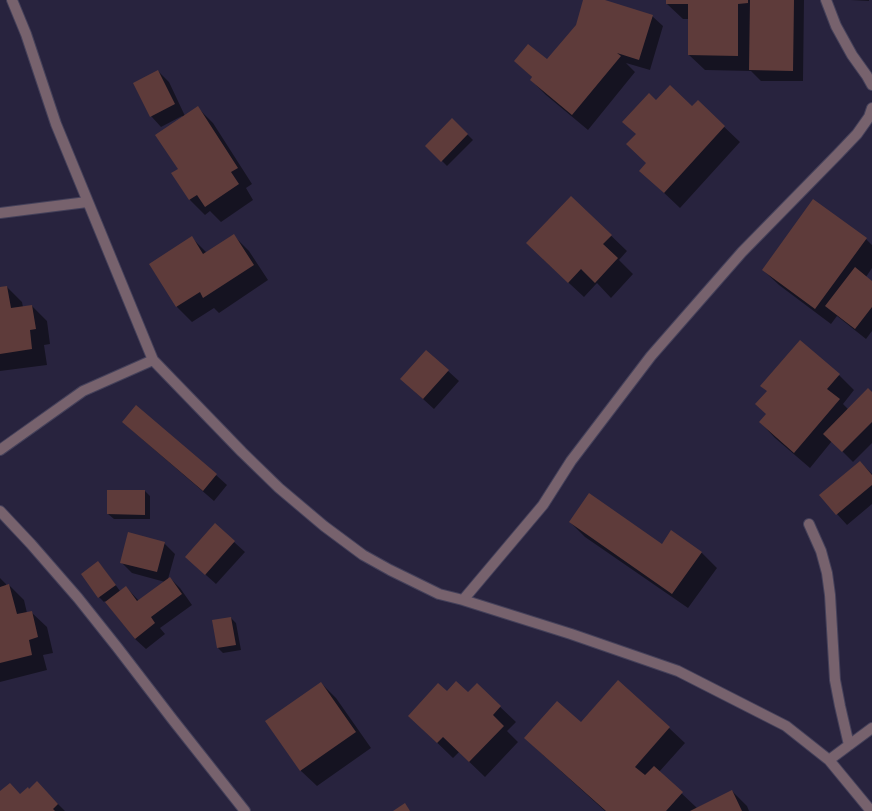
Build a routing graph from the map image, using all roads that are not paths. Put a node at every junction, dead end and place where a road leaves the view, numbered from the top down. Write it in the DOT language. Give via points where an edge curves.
graph roads {
  1 [pos="12,0"];
  2 [pos="826,0"];
  3 [pos="872,85"];
  4 [pos="872,108"];
  5 [pos="87,202"];
  6 [pos="0,213"];
  7 [pos="153,360"];
  8 [pos="0,450"];
  9 [pos="0,511"];
  10 [pos="809,524"];
  11 [pos="463,600"];
  12 [pos="872,728"];
  13 [pos="849,745"];
  14 [pos="829,760"];
  15 [pos="245,811"];
  16 [pos="871,811"];
  1 -- 5 [label="street"];
  2 -- 3 [label="street" via="836,26"];
  4 -- 11 [label="street" via="857,134 742,252 651,356 571,461 543,505"];
  5 -- 6 [label="street"];
  5 -- 7 [label="street"];
  7 -- 8 [label="street" via="83,391"];
  7 -- 11 [label="street" via="278,488 324,526 363,555 390,570 439,594"];
  9 -- 15 [label="street" via="83,604"];
  10 -- 13 [label="street" via="827,573 835,680"];
  11 -- 14 [label="street" via="678,671 786,726"];
  12 -- 13 [label="street"];
  13 -- 14 [label="street"];
  14 -- 16 [label="street"];
}
